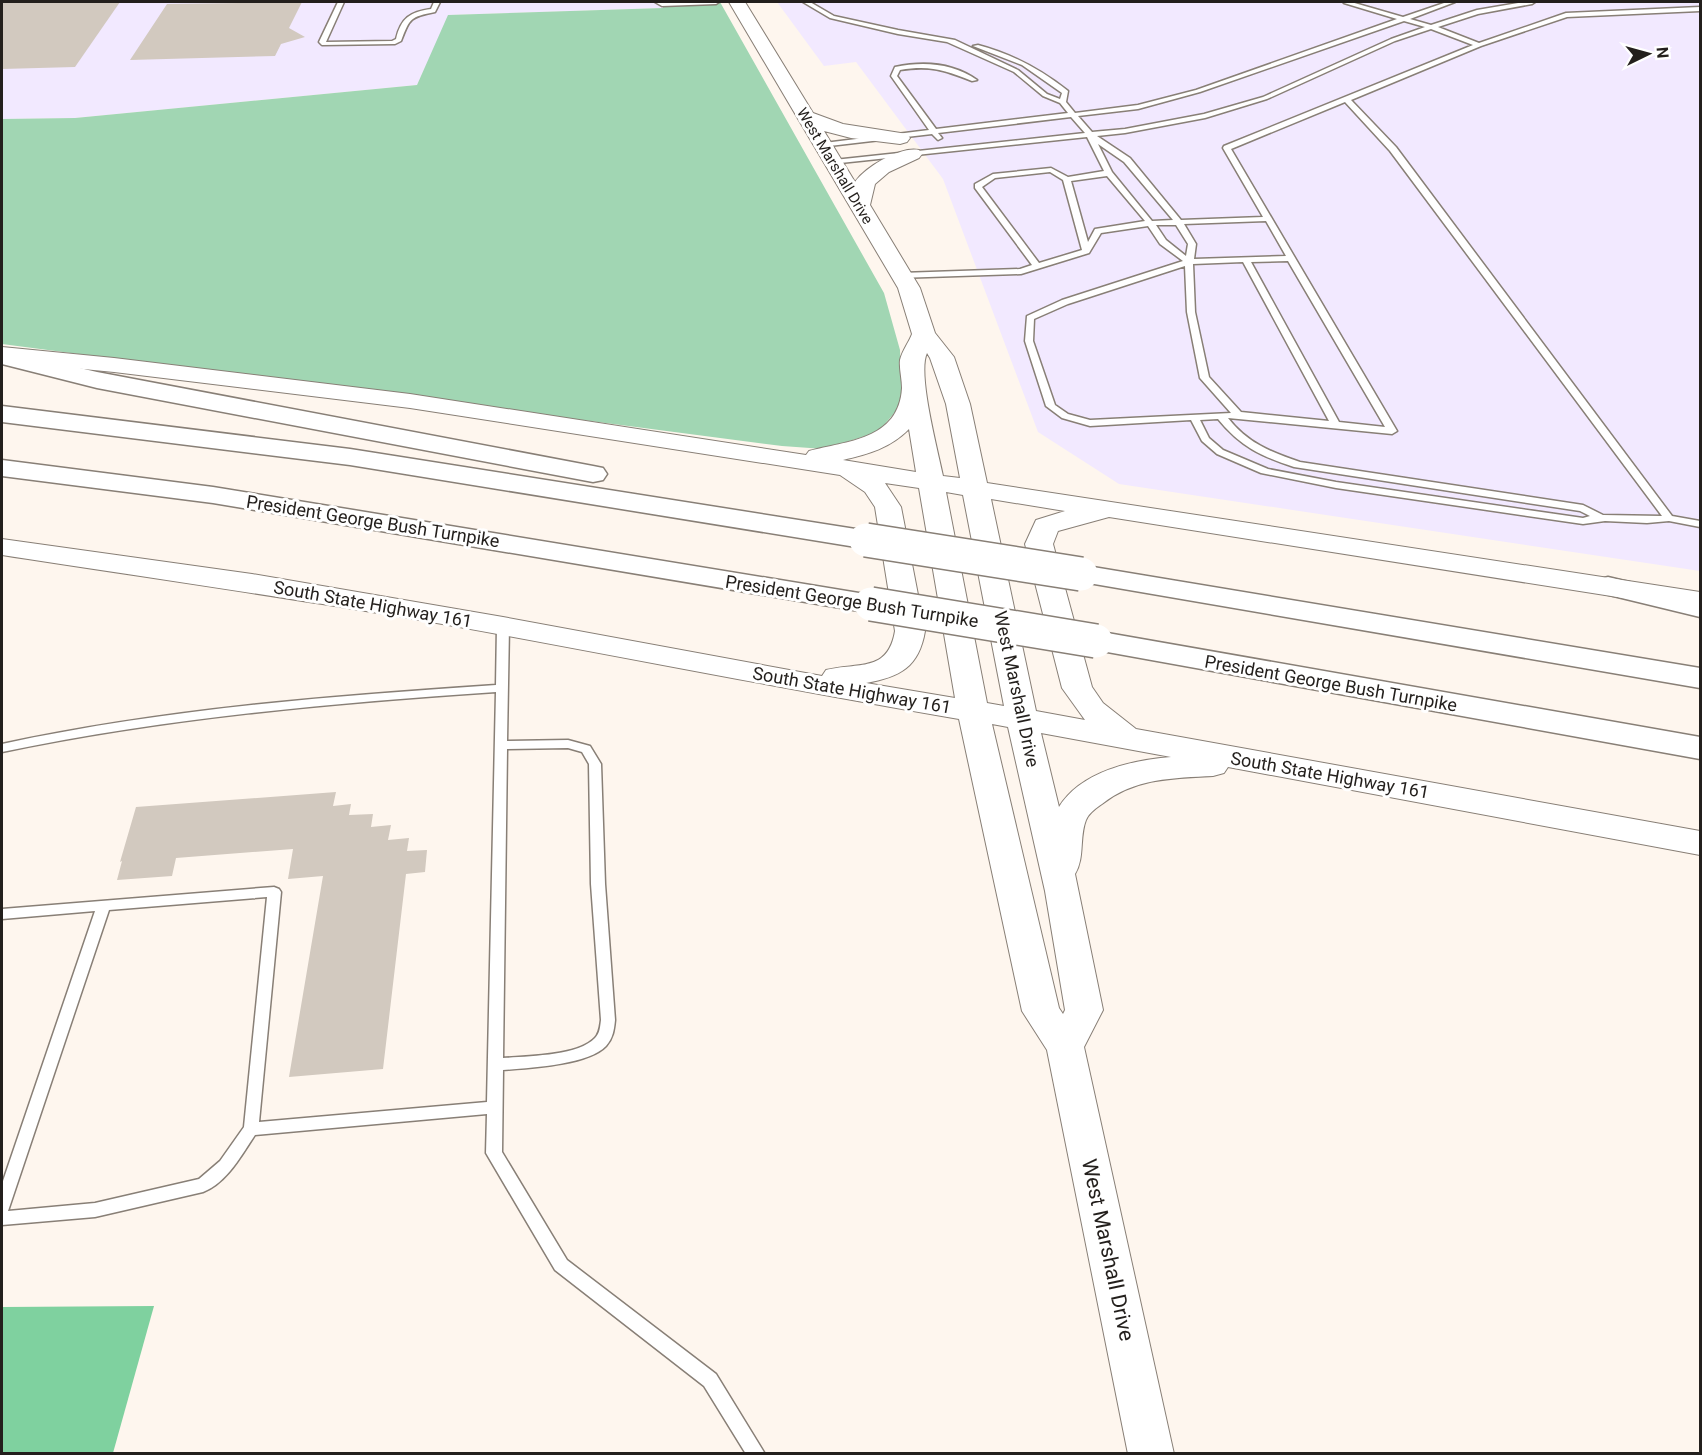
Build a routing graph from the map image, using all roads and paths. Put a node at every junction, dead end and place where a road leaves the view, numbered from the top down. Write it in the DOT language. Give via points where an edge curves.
graph roads {
  1 [pos="341,2"];
  2 [pos="437,2"];
  3 [pos="658,2"];
  4 [pos="716,2"];
  5 [pos="737,2"];
  6 [pos="806,2"];
  7 [pos="1346,2"];
  8 [pos="1452,2"];
  9 [pos="1532,2"];
  10 [pos="1701,9"];
  11 [pos="1402,18"];
  12 [pos="1431,27"];
  13 [pos="946,39"];
  14 [pos="1479,45"];
  15 [pos="974,81"];
  16 [pos="1346,99"];
  17 [pos="1062,102"];
  18 [pos="805,116"];
  19 [pos="1075,116"];
  20 [pos="934,134"];
  21 [pos="1090,135"];
  22 [pos="900,138"];
  23 [pos="948,150"];
  24 [pos="829,154"];
  25 [pos="912,154"];
  26 [pos="1109,173"];
  27 [pos="1067,179"];
  28 [pos="859,207"];
  29 [pos="1268,219"];
  30 [pos="1178,221"];
  31 [pos="1150,223"];
  32 [pos="1086,251"];
  33 [pos="1291,258"];
  34 [pos="1245,259"];
  35 [pos="1189,262"];
  36 [pos="1037,266"];
  37 [pos="901,276"];
  38 [pos="924,334"];
  39 [pos="2,356"];
  40 [pos="914,389"];
  41 [pos="2,414"];
  42 [pos="1238,415"];
  43 [pos="1221,416"];
  44 [pos="1194,417"];
  45 [pos="1336,425"];
  46 [pos="777,459"];
  47 [pos="2,468"];
  48 [pos="849,470"];
  49 [pos="931,482"];
  50 [pos="976,488"];
  51 [pos="2,490"];
  52 [pos="1129,512"];
  53 [pos="349,517"];
  54 [pos="1599,517"];
  55 [pos="1669,518"];
  56 [pos="1701,524"];
  57 [pos="830,534"];
  58 [pos="2,547"];
  59 [pos="1608,586"];
  60 [pos="1701,601"];
  61 [pos="1701,608"];
  62 [pos="503,626"];
  63 [pos="1701,678"];
  64 [pos="797,682"];
  65 [pos="502,688"];
  66 [pos="973,710"];
  67 [pos="1022,718"];
  68 [pos="1127,737"];
  69 [pos="501,745"];
  70 [pos="2,748"];
  71 [pos="1701,748"];
  72 [pos="1256,761"];
  73 [pos="1701,843"];
  74 [pos="1062,891"];
  75 [pos="104,906"];
  76 [pos="2,914"];
  77 [pos="1065,1047"];
  78 [pos="496,1065"];
  79 [pos="495,1107"];
  80 [pos="250,1129"];
  81 [pos="2,1206"];
  82 [pos="2,1218"];
  83 [pos="756,1454"];
  84 [pos="1151,1454"];
  1 -- 2 [label="lane" via="324,44 393,43 399,40 402,27 415,13 433,11"];
  3 -- 4 [label="lane"];
  5 -- 18 [label="main road, West Marshall Drive"];
  6 -- 13 [label="lane" via="832,17"];
  7 -- 11 [label="lane"];
  8 -- 11 [label="lane"];
  9 -- 12 [label="lane" via="1477,12"];
  10 -- 14 [label="lane" via="1566,15"];
  11 -- 12 [label="lane"];
  11 -- 19 [label="lane" via="1198,91 1138,107"];
  12 -- 14 [label="lane"];
  12 -- 21 [label="lane" via="1265,98 1205,116"];
  13 -- 17 [label="lane" via="1016,70 1045,95"];
  13 -- 17 [label="lane" via="997,51 1035,68 1066,92"];
  14 -- 16 [label="lane"];
  15 -- 20 [label="lane" via="936,64 897,68 894,76"];
  16 -- 29 [label="lane" via="1227,148"];
  16 -- 55 [label="lane" via="1393,149"];
  17 -- 19 [label="lane"];
  18 -- 22 [label="main road" via="842,130"];
  18 -- 24 [label="main road, West Marshall Drive"];
  19 -- 20 [label="lane"];
  19 -- 21 [label="lane"];
  20 -- 22 [label="lane"];
  20 -- 23 [label="lane"];
  21 -- 23 [label="lane"];
  21 -- 26 [label="lane"];
  21 -- 30 [label="lane" via="1127,160"];
  22 -- 24 [label="lane"];
  23 -- 25 [label="lane"];
  24 -- 25 [label="lane"];
  24 -- 28 [label="main road, West Marshall Drive"];
  25 -- 28 [label="main road" via="882,168 865,182"];
  26 -- 27 [label="lane"];
  26 -- 31 [label="lane"];
  27 -- 32 [label="lane"];
  27 -- 36 [label="lane" via="1051,170 993,176 978,186"];
  28 -- 37 [label="main road, West Marshall Drive"];
  29 -- 30 [label="lane"];
  29 -- 33 [label="lane"];
  30 -- 31 [label="lane"];
  30 -- 35 [label="lane" via="1192,244"];
  31 -- 32 [label="lane" via="1098,231"];
  31 -- 35 [label="lane" via="1163,242"];
  32 -- 36 [label="lane"];
  33 -- 34 [label="lane"];
  33 -- 45 [label="lane" via="1392,431"];
  34 -- 35 [label="lane"];
  34 -- 45 [label="lane"];
  35 -- 42 [label="lane" via="1191,312 1205,378"];
  35 -- 44 [label="lane" via="1065,302 1030,318 1029,341 1051,406 1065,416 1090,423"];
  36 -- 37 [label="lane" via="1012,271"];
  37 -- 38 [label="main road, West Marshall Drive" via="909,288"];
  38 -- 40 [label="main road, West Marshall Drive" via="912,358"];
  38 -- 50 [label="main road, West Marshall Drive" via="942,357 958,404"];
  39 -- 46 [label="main road" via="125,366 410,401"];
  39 -- 57 [label="highway" via="97,380 691,494"];
  40 -- 46 [label="main road" via="907,414 875,443 853,452"];
  40 -- 49 [label="main road, West Marshall Drive"];
  41 -- 57 [label="highway" via="350,457"];
  42 -- 43 [label="lane"];
  42 -- 45 [label="lane"];
  43 -- 44 [label="lane"];
  43 -- 54 [label="lane" via="1235,435 1254,449 1298,465 1583,508"];
  44 -- 54 [label="lane" via="1205,439 1220,452 1265,471 1583,521"];
  46 -- 48 [label="main road"];
  47 -- 53 [label="highway, President George Bush Turnpike"];
  48 -- 49 [label="main road"];
  48 -- 64 [label="main road" via="875,487 888,507 909,642 904,656 880,672"];
  49 -- 50 [label="main road"];
  49 -- 66 [label="main road, West Marshall Drive"];
  50 -- 52 [label="main road"];
  50 -- 67 [label="main road, West Marshall Drive"];
  51 -- 53 [label="highway" via="200,510"];
  52 -- 59 [label="main road"];
  52 -- 68 [label="main road" via="1076,516 1046,526 1039,544 1077,688 1092,710"];
  53 -- 71 [label="highway, President George Bush Turnpike, bridge" via="1096,641"];
  54 -- 55 [label="lane" via="1653,522"];
  55 -- 56 [label="lane"];
  57 -- 63 [label="highway, bridge"];
  58 -- 62 [label="main road, South State Highway 161" via="252,583"];
  59 -- 60 [label="main road"];
  59 -- 61 [label="highway"];
  62 -- 64 [label="main road, South State Highway 161"];
  62 -- 65 [label="lane"];
  64 -- 66 [label="main road, South State Highway 161"];
  65 -- 69 [label="lane"];
  65 -- 70 [label="lane" via="247,708 124,725"];
  66 -- 67 [label="main road, South State Highway 161"];
  66 -- 77 [label="main road, West Marshall Drive" via="1041,1011"];
  67 -- 68 [label="main road, South State Highway 161"];
  67 -- 74 [label="main road, West Marshall Drive"];
  68 -- 72 [label="main road, South State Highway 161"];
  69 -- 78 [label="lane"];
  69 -- 78 [label="lane" via="568,744 586,749 595,764 598,884 608,1020 606,1035 598,1045 582,1052"];
  72 -- 73 [label="main road, South State Highway 161"];
  72 -- 74 [label="main road" via="1146,770 1115,779 1091,794 1073,811 1064,840"];
  74 -- 77 [label="main road, West Marshall Drive" via="1084,1010"];
  75 -- 76 [label="lane"];
  75 -- 80 [label="lane" via="274,892"];
  75 -- 81 [label="lane"];
  77 -- 84 [label="main road, West Marshall Drive"];
  78 -- 79 [label="lane"];
  79 -- 80 [label="lane"];
  79 -- 83 [label="lane" via="494,1153 561,1265 710,1380"];
  80 -- 82 [label="lane" via="225,1166 203,1185 95,1210"];
}
